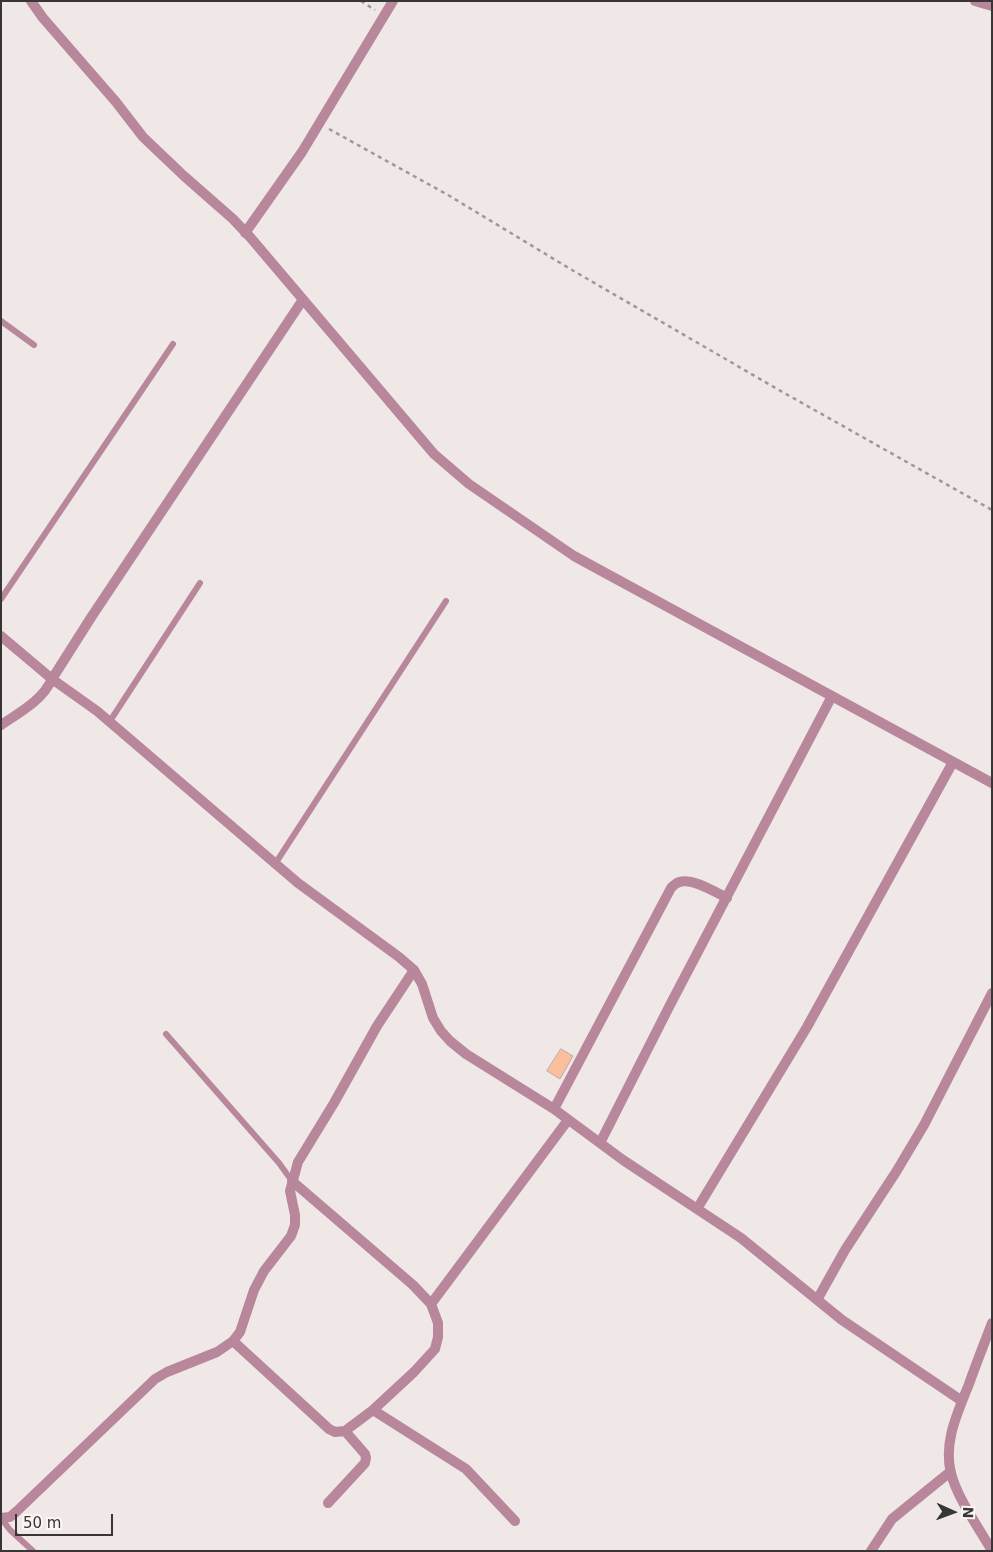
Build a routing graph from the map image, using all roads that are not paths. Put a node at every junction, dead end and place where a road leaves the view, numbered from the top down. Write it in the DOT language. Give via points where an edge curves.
graph roads {
  1 [pos="31,1"];
  2 [pos="393,1"];
  3 [pos="974,1"];
  4 [pos="992,6"];
  5 [pos="245,233"];
  6 [pos="302,301"];
  7 [pos="1,321"];
  8 [pos="173,344"];
  9 [pos="34,345"];
  10 [pos="200,583"];
  11 [pos="1,599"];
  12 [pos="446,601"];
  13 [pos="1,636"];
  14 [pos="52,679"];
  15 [pos="832,696"];
  16 [pos="110,721"];
  17 [pos="1,725"];
  18 [pos="953,762"];
  19 [pos="992,783"];
  20 [pos="275,864"];
  21 [pos="726,898"];
  22 [pos="414,970"];
  23 [pos="992,993"];
  24 [pos="166,1034"];
  25 [pos="554,1109"];
  26 [pos="568,1120"];
  27 [pos="600,1143"];
  28 [pos="292,1181"];
  29 [pos="697,1209"];
  30 [pos="818,1300"];
  31 [pos="432,1304"];
  32 [pos="992,1323"];
  33 [pos="233,1341"];
  34 [pos="962,1401"];
  35 [pos="373,1410"];
  36 [pos="345,1431"];
  37 [pos="950,1472"];
  38 [pos="328,1503"];
  39 [pos="1,1518"];
  40 [pos="515,1521"];
  41 [pos="33,1551"];
  42 [pos="871,1551"];
  43 [pos="992,1551"];
  1 -- 5 [label="street" via="143,137"];
  2 -- 5 [label="street" via="302,152"];
  3 -- 4 [label="street"];
  5 -- 6 [label="street"];
  6 -- 14 [label="street"];
  6 -- 15 [label="street" via="434,454 469,484 574,556"];
  7 -- 9 [label="lane"];
  8 -- 11 [label="lane"];
  10 -- 16 [label="lane"];
  12 -- 20 [label="lane"];
  13 -- 14 [label="street"];
  14 -- 16 [label="street"];
  14 -- 17 [label="street" via="41,696"];
  15 -- 18 [label="street"];
  15 -- 21 [label="street"];
  16 -- 20 [label="street"];
  18 -- 19 [label="street"];
  18 -- 29 [label="street" via="807,1027"];
  20 -- 22 [label="street"];
  21 -- 25 [label="street" via="686,881 671,888"];
  21 -- 27 [label="street"];
  22 -- 25 [label="street" via="433,1018 450,1041"];
  22 -- 28 [label="street" via="377,1026 298,1162"];
  23 -- 30 [label="street" via="924,1125 845,1250"];
  24 -- 28 [label="lane"];
  25 -- 26 [label="street"];
  26 -- 27 [label="street"];
  26 -- 31 [label="street"];
  27 -- 29 [label="street"];
  28 -- 31 [label="street"];
  28 -- 33 [label="street" via="290,1191 295,1225 291,1236 264,1271 240,1332"];
  29 -- 30 [label="street" via="741,1238"];
  30 -- 34 [label="street" via="842,1320"];
  31 -- 35 [label="street" via="438,1323 435,1349"];
  32 -- 34 [label="street"];
  33 -- 36 [label="street" via="329,1429"];
  33 -- 39 [label="street" via="217,1352 155,1378 17,1511 10,1517"];
  34 -- 37 [label="street" via="950,1438"];
  35 -- 36 [label="street"];
  35 -- 40 [label="street" via="466,1469"];
  36 -- 38 [label="street" via="365,1454 365,1463"];
  37 -- 42 [label="street" via="892,1519"];
  37 -- 43 [label="street" via="956,1489"];
  39 -- 41 [label="lane"];
}
